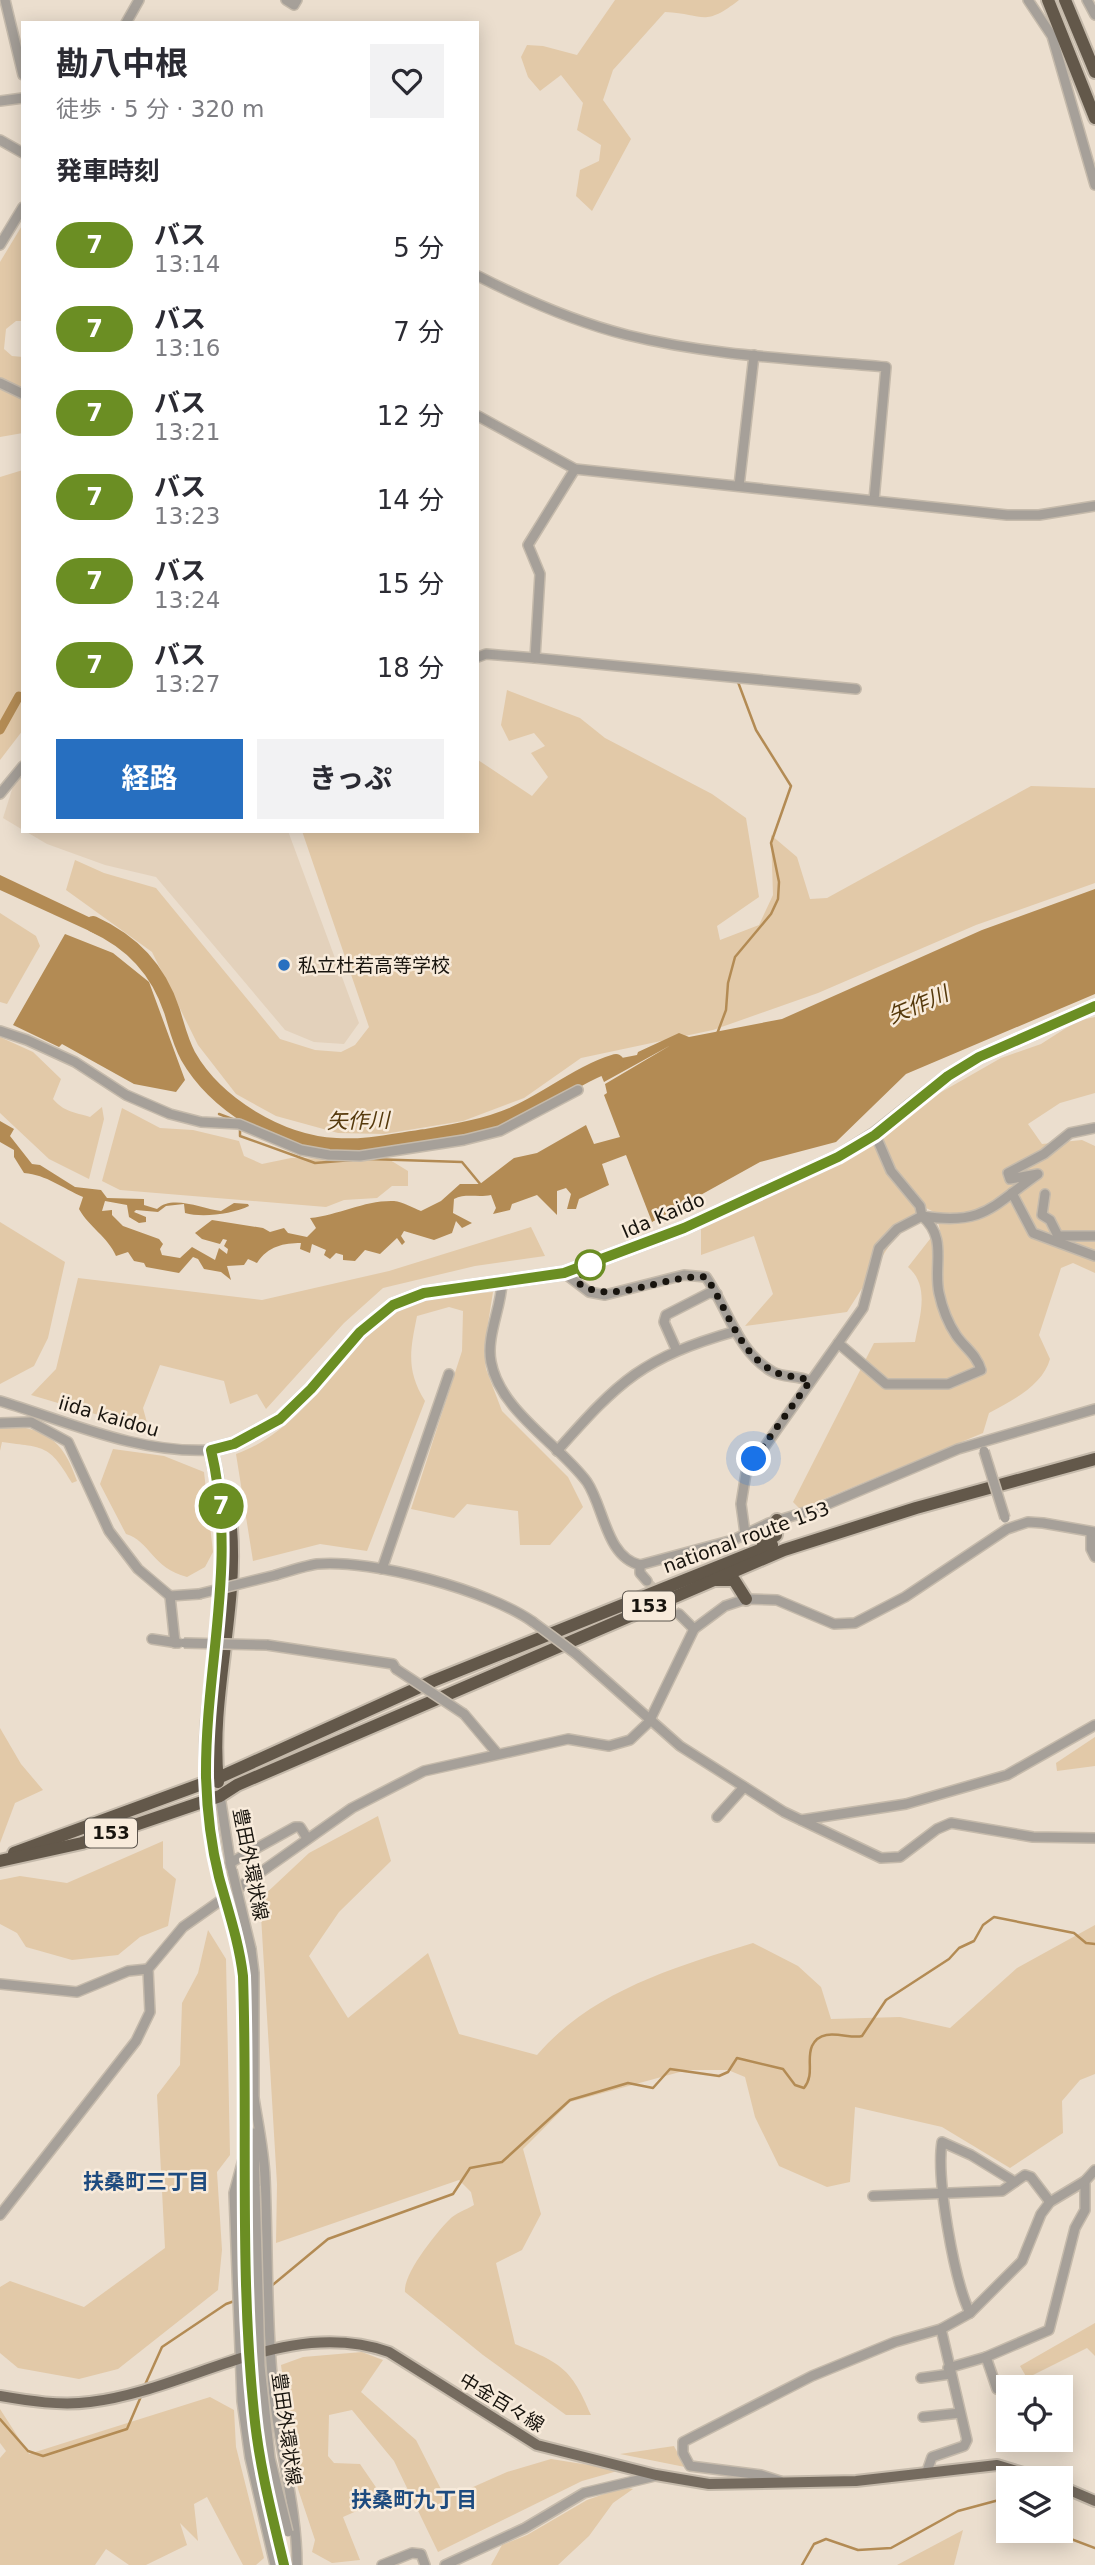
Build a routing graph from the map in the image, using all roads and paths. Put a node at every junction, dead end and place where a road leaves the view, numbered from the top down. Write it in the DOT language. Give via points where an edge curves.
graph roads {
  1 [pos="5,0"];
  2 [pos="139,0"];
  3 [pos="286,0"];
  4 [pos="297,0"];
  5 [pos="1028,0"];
  6 [pos="1048,0"];
  7 [pos="1065,0"];
  8 [pos="1087,0"];
  9 [pos="1095,15"];
  10 [pos="127,21"];
  11 [pos="21,67"];
  12 [pos="1095,72"];
  13 [pos="21,98"];
  14 [pos="0,101"];
  15 [pos="1095,118"];
  16 [pos="0,140"];
  17 [pos="21,152"];
  18 [pos="1095,186"];
  19 [pos="21,210"];
  20 [pos="0,245"];
  21 [pos="479,276"];
  22 [pos="754,355"];
  23 [pos="0,383"];
  24 [pos="21,393"];
  25 [pos="479,417"];
  26 [pos="575,469"];
  27 [pos="739,486"];
  28 [pos="874,500"];
  29 [pos="1095,506"];
  30 [pos="479,657"];
  31 [pos="535,658"];
  32 [pos="856,689"];
  33 [pos="21,768"];
  34 [pos="0,794"];
  35 [pos="1095,1006"];
  36 [pos="0,1031"];
  37 [pos="578,1090"];
  38 [pos="1095,1128"];
  39 [pos="875,1135"];
  40 [pos="1012,1193"];
  41 [pos="1045,1194"];
  42 [pos="922,1216"];
  43 [pos="1095,1236"];
  44 [pos="1095,1256"];
  45 [pos="564,1273"];
  46 [pos="502,1283"];
  47 [pos="717,1294"];
  48 [pos="736,1331"];
  49 [pos="838,1343"];
  50 [pos="676,1349"];
  51 [pos="449,1374"];
  52 [pos="810,1381"];
  53 [pos="0,1401"];
  54 [pos="1095,1409"];
  55 [pos="0,1423"];
  56 [pos="982,1446"];
  57 [pos="216,1449"];
  58 [pos="1095,1450"];
  59 [pos="557,1451"];
  60 [pos="1095,1459"];
  61 [pos="778,1520"];
  62 [pos="1007,1529"];
  63 [pos="1093,1532"];
  64 [pos="745,1533"];
  65 [pos="784,1550"];
  66 [pos="1095,1557"];
  67 [pos="732,1560"];
  68 [pos="640,1565"];
  69 [pos="382,1569"];
  70 [pos="646,1581"];
  71 [pos="170,1596"];
  72 [pos="669,1597"];
  73 [pos="746,1599"];
  74 [pos="679,1614"];
  75 [pos="694,1629"];
  76 [pos="152,1639"];
  77 [pos="179,1643"];
  78 [pos="649,1722"];
  79 [pos="1093,1728"];
  80 [pos="496,1752"];
  81 [pos="212,1780"];
  82 [pos="744,1787"];
  83 [pos="214,1798"];
  84 [pos="717,1817"];
  85 [pos="801,1820"];
  86 [pos="307,1838"];
  87 [pos="1095,1838"];
  88 [pos="0,1860"];
  89 [pos="231,1866"];
  90 [pos="148,1969"];
  91 [pos="0,1984"];
  92 [pos="254,2098"];
  93 [pos="245,2152"];
  94 [pos="1095,2170"];
  95 [pos="1085,2181"];
  96 [pos="1015,2182"];
  97 [pos="944,2192"];
  98 [pos="873,2196"];
  99 [pos="1050,2202"];
  100 [pos="0,2214"];
  101 [pos="970,2314"];
  102 [pos="942,2329"];
  103 [pos="270,2350"];
  104 [pos="986,2357"];
  105 [pos="239,2358"];
  106 [pos="949,2371"];
  107 [pos="921,2378"];
  108 [pos="996,2386"];
  109 [pos="0,2396"];
  110 [pos="960,2413"];
  111 [pos="923,2417"];
  112 [pos="1000,2466"];
  113 [pos="926,2474"];
  114 [pos="656,2475"];
  115 [pos="785,2483"];
  116 [pos="1073,2490"];
  117 [pos="1093,2497"];
  118 [pos="275,2565"];
  119 [pos="285,2565"];
  120 [pos="296,2565"];
  121 [pos="382,2565"];
  122 [pos="425,2565"];
  123 [pos="445,2565"];
  1 -- 11 [label="street"];
  2 -- 10 [label="street"];
  3 -- 4 [label="street" via="295,5"];
  5 -- 18 [label="street" via="1052,36"];
  6 -- 15 [label="highway"];
  7 -- 12 [label="highway"];
  8 -- 9 [label="street"];
  13 -- 14 [label="street"];
  16 -- 17 [label="street"];
  19 -- 20 [label="street"];
  21 -- 22 [label="street" via="549,310 624,335"];
  22 -- 27 [label="street"];
  22 -- 28 [label="street" via="886,367"];
  23 -- 24 [label="street"];
  25 -- 26 [label="street"];
  26 -- 27 [label="street"];
  26 -- 31 [label="street" via="528,545 540,574"];
  27 -- 28 [label="street"];
  28 -- 29 [label="street" via="1039,515"];
  30 -- 31 [label="street"];
  31 -- 32 [label="street"];
  33 -- 34 [label="street"];
  35 -- 39 [label="highway, Ida Kaido" via="979,1057"];
  36 -- 37 [label="street" via="75,1062 126,1095 170,1114 239,1124 301,1150 329,1155 360,1156 500,1131"];
  38 -- 40 [label="street" via="1070,1133 1044,1154 1008,1173 1010,1179 1038,1174"];
  39 -- 42 [label="street" via="891,1171 920,1206"];
  39 -- 45 [label="highway, Ida Kaido" via="838,1157 684,1228"];
  40 -- 42 [label="street" via="975,1217 943,1221"];
  40 -- 44 [label="street" via="1033,1233"];
  41 -- 43 [label="street" via="1042,1214 1058,1236"];
  42 -- 49 [label="street" via="897,1229 878,1248 863,1308"];
  42 -- 49 [label="street" via="940,1245 939,1294 952,1328 981,1370 948,1384 886,1384"];
  45 -- 46 [label="highway, Ida Kaido"];
  45 -- 47 [label="street" via="589,1292 606,1295 684,1275 706,1277"];
  46 -- 57 [label="highway, Ida Kaido" via="424,1293 393,1305 360,1332 280,1419"];
  46 -- 59 [label="street" via="491,1363 522,1416"];
  47 -- 48 [label="street"];
  47 -- 50 [label="street" via="709,1293 666,1315 664,1322"];
  48 -- 50 [label="street"];
  48 -- 52 [label="street" via="767,1368"];
  49 -- 52 [label="street"];
  50 -- 59 [label="street" via="626,1378"];
  51 -- 69 [label="street"];
  52 -- 64 [label="street" via="746,1473 741,1504"];
  53 -- 57 [label="street, iida kaidou" via="148,1447 178,1452"];
  54 -- 56 [label="street"];
  55 -- 71 [label="street" via="31,1422 68,1443 115,1539 138,1569"];
  56 -- 61 [label="street"];
  56 -- 62 [label="street, bridge"];
  57 -- 81 [label="highway" via="232,1563"];
  58 -- 67 [label="highway, national route 153 / 153" via="871,1513"];
  59 -- 68 [label="street" via="587,1483 616,1546 626,1559"];
  60 -- 65 [label="highway, national route 153 / 153"];
  61 -- 64 [label="street"];
  61 -- 67 [label="highway, 153" via="774,1539"];
  62 -- 63 [label="street" via="1043,1522"];
  62 -- 73 [label="street" via="905,1597 855,1623 834,1624 777,1600"];
  63 -- 66 [label="street"];
  64 -- 68 [label="street"];
  65 -- 72 [label="highway, national route 153 / 153"];
  65 -- 73 [label="highway" via="749,1569"];
  67 -- 81 [label="highway, national route 153 / 153" via="433,1681"];
  68 -- 70 [label="street"];
  69 -- 71 [label="street, bridge" via="316,1564 199,1594"];
  69 -- 78 [label="street, bridge" via="496,1600 576,1654"];
  71 -- 77 [label="street"];
  72 -- 73 [label="highway" via="724,1578 738,1583"];
  72 -- 83 [label="highway, national route 153 / 153"];
  73 -- 75 [label="street" via="716,1610"];
  74 -- 75 [label="street"];
  75 -- 78 [label="street"];
  76 -- 77 [label="street"];
  77 -- 80 [label="street, bridge" via="267,1645 393,1664 464,1714"];
  78 -- 80 [label="street" via="630,1740 617,1745 568,1739"];
  78 -- 82 [label="street"];
  79 -- 85 [label="street" via="1007,1775 906,1804"];
  80 -- 86 [label="street" via="424,1770"];
  81 -- 83 [label="highway"];
  81 -- 88 [label="highway, 153"];
  82 -- 84 [label="street"];
  82 -- 85 [label="street"];
  83 -- 88 [label="highway, 153" via="82,1843"];
  83 -- 89 [label="street, 豊田外環状線"];
  83 -- 93 [label="street, 豊田外環状線, bridge" via="219,1875 240,1952"];
  85 -- 87 [label="street" via="888,1859 900,1857 951,1824 1033,1837"];
  86 -- 89 [label="street" via="295,1827"];
  86 -- 90 [label="street" via="183,1927"];
  89 -- 92 [label="street, 豊田外環状線, bridge" via="254,1973"];
  90 -- 91 [label="street" via="128,1971 77,1992"];
  90 -- 100 [label="street" via="149,2012 136,2041"];
  92 -- 103 [label="street" via="265,2176"];
  92 -- 120 [label="street, 豊田外環状線, bridge" via="260,2366 270,2458"];
  93 -- 105 [label="street" via="234,2193"];
  93 -- 119 [label="street, 豊田外環状線, bridge" via="254,2413"];
  94 -- 95 [label="street"];
  95 -- 99 [label="street"];
  95 -- 104 [label="street" via="1085,2210 1075,2228 1049,2330"];
  96 -- 97 [label="street" via="1002,2191"];
  96 -- 97 [label="street" via="942,2142"];
  96 -- 99 [label="street" via="1025,2175 1031,2177"];
  97 -- 98 [label="street"];
  97 -- 101 [label="street" via="956,2267"];
  99 -- 101 [label="street" via="1022,2261"];
  101 -- 102 [label="street"];
  102 -- 106 [label="street"];
  102 -- 115 [label="street" via="895,2342 812,2376 683,2442 690,2466 761,2474"];
  103 -- 105 [label="main road, 中金百々線"];
  103 -- 114 [label="main road, 中金百々線" via="337,2342 369,2344 537,2445"];
  103 -- 120 [label="street" via="278,2436 297,2529"];
  104 -- 106 [label="street"];
  104 -- 108 [label="street"];
  105 -- 109 [label="main road, 中金百々線" via="90,2402"];
  105 -- 118 [label="street" via="250,2458"];
  106 -- 107 [label="street"];
  106 -- 110 [label="street"];
  110 -- 111 [label="street"];
  110 -- 113 [label="street" via="967,2440 964,2446 932,2458"];
  112 -- 113 [label="main road, 中金百々線"];
  113 -- 115 [label="main road, 中金百々線"];
  114 -- 115 [label="main road, 中金百々線" via="709,2484"];
  114 -- 123 [label="street" via="584,2493 525,2528"];
  116 -- 117 [label="main road"];
  121 -- 122 [label="street" via="412,2553 421,2554"];
}
